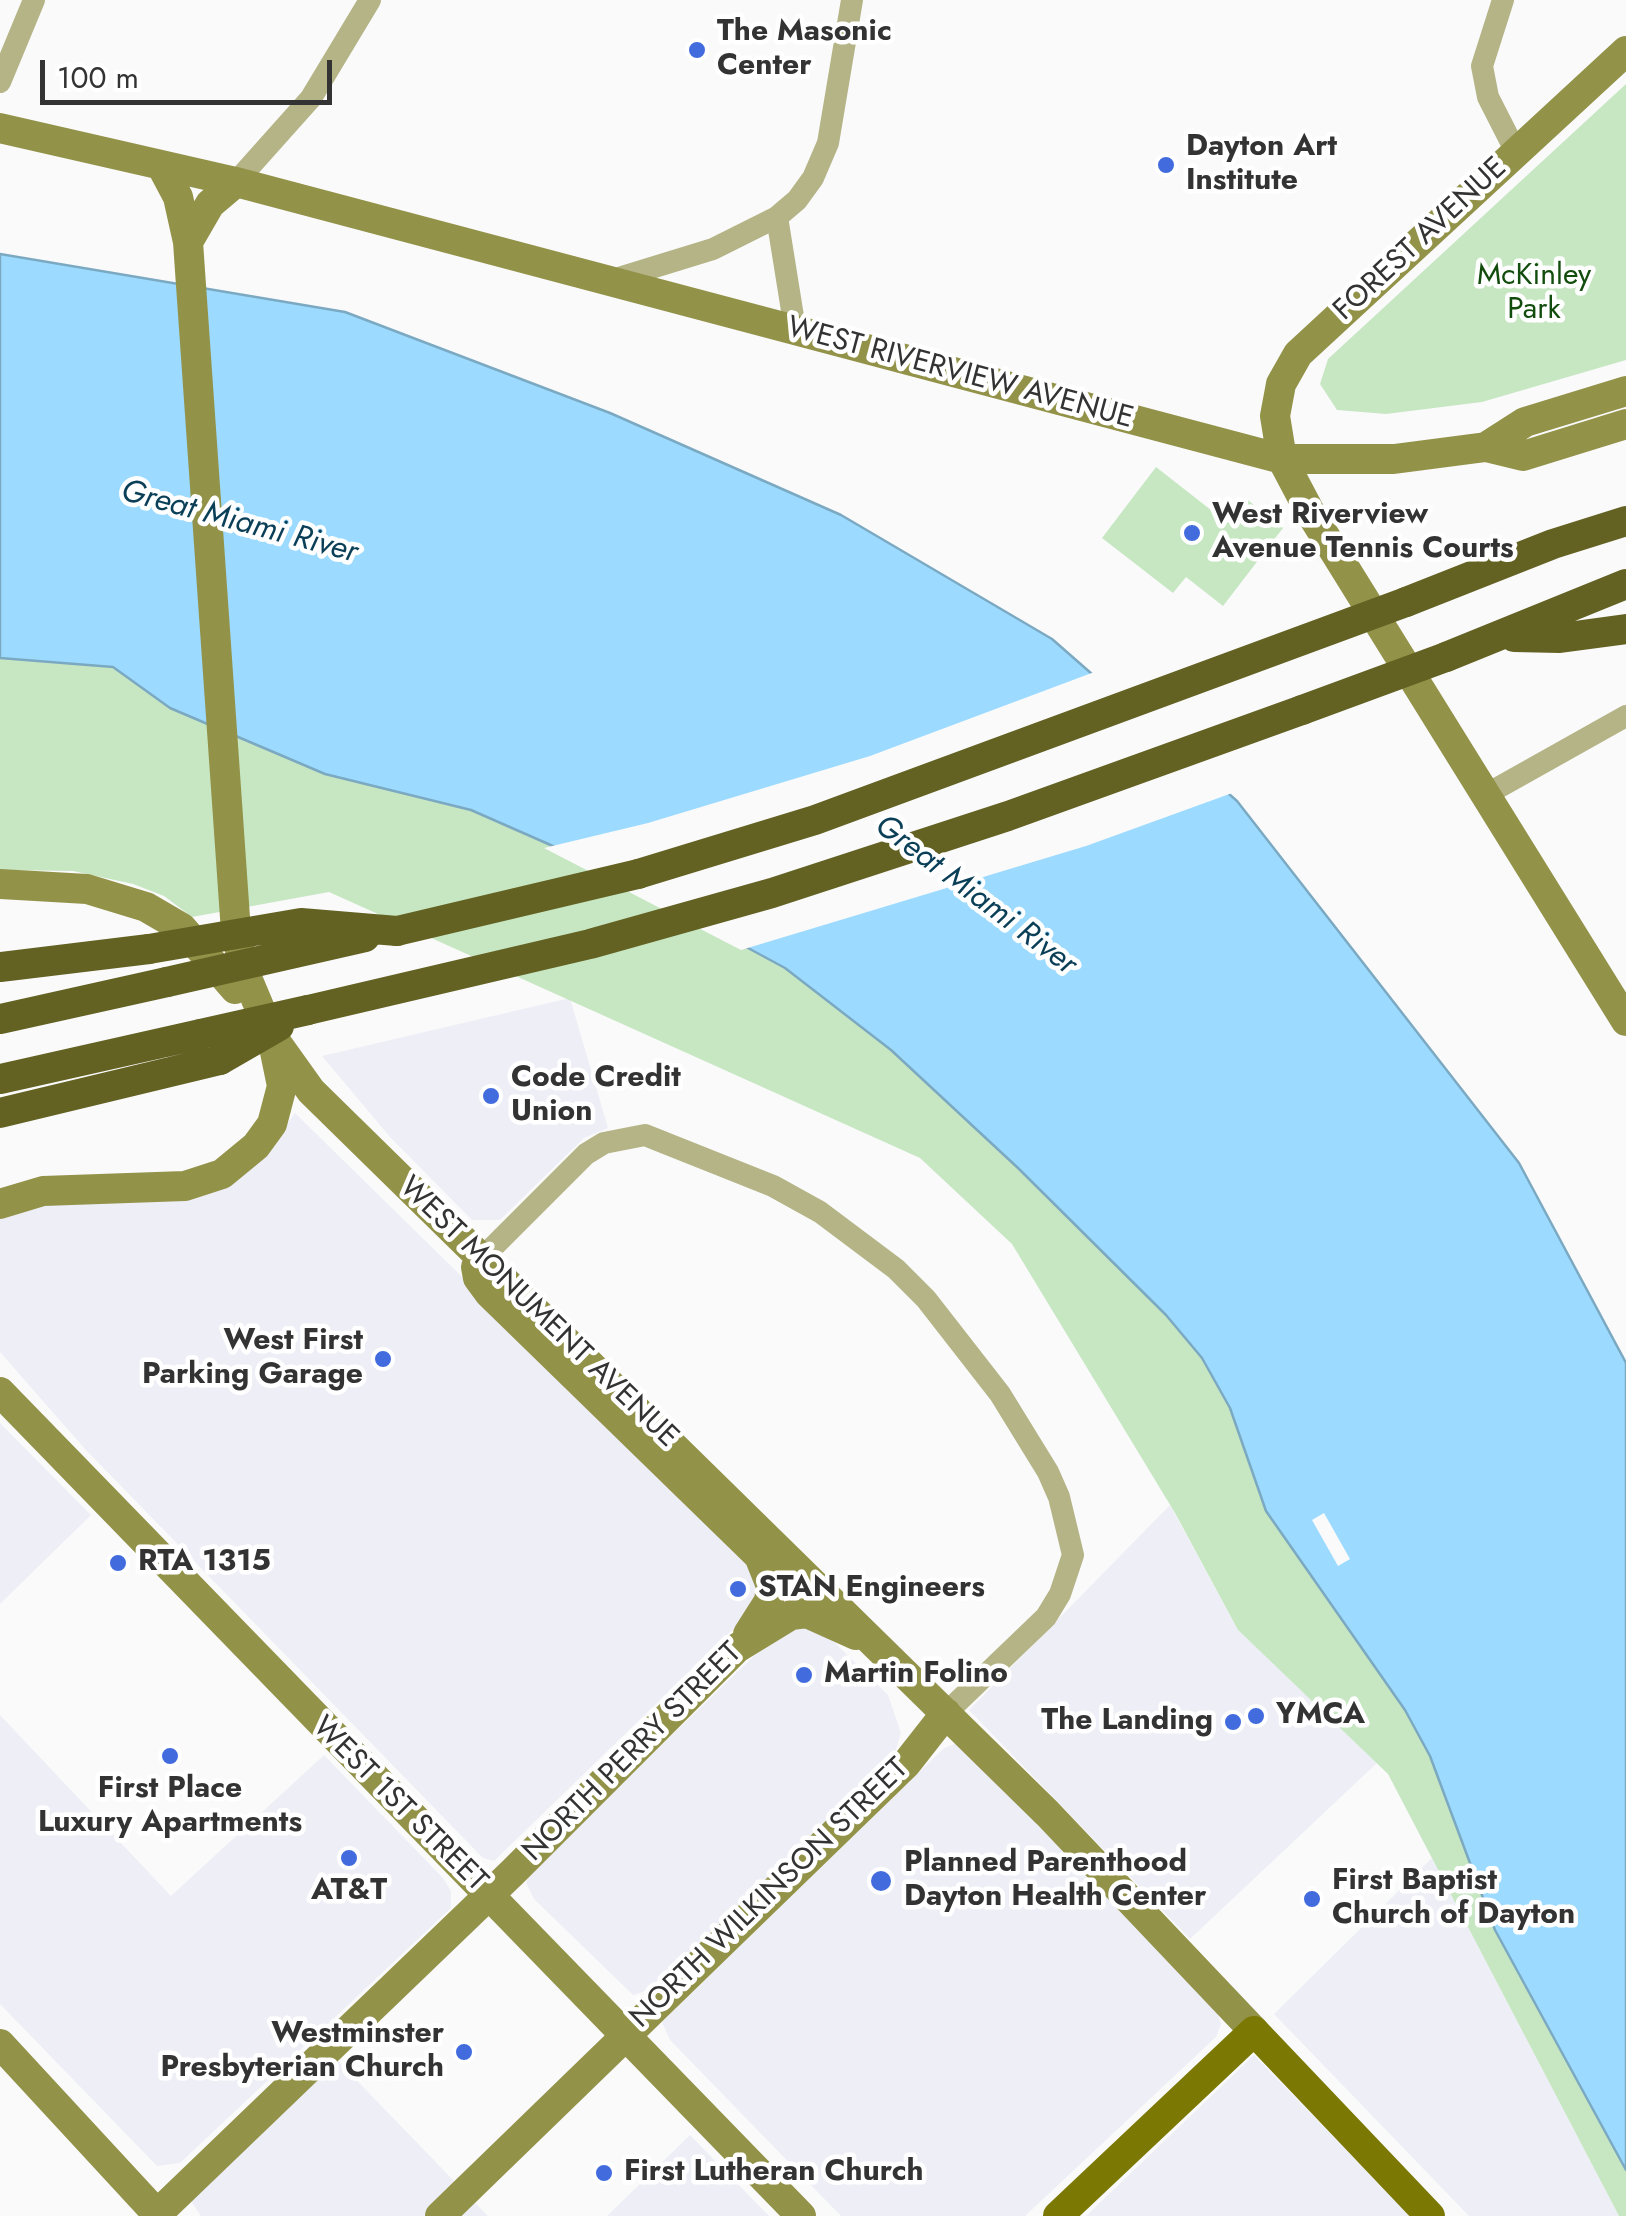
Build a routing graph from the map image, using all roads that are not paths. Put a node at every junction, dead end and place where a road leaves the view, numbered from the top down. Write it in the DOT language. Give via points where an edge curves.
graph roads {
  1 [pos="34,0"];
  2 [pos="370,0"];
  3 [pos="852,0"];
  4 [pos="1503,0"];
  5 [pos="1626,51"];
  6 [pos="0,82"];
  7 [pos="0,128"];
  8 [pos="1516,152"];
  9 [pos="161,165"];
  10 [pos="236,182"];
  11 [pos="777,217"];
  12 [pos="188,242"];
  13 [pos="606,282"];
  14 [pos="795,329"];
  15 [pos="1626,391"];
  16 [pos="1626,424"];
  17 [pos="1486,448"];
  18 [pos="1282,459"];
  19 [pos="1626,520"];
  20 [pos="1626,584"];
  21 [pos="1626,629"];
  22 [pos="1486,642"];
  23 [pos="1626,716"];
  24 [pos="1487,794"];
  25 [pos="0,884"];
  26 [pos="397,930"];
  27 [pos="0,967"];
  28 [pos="308,1010"];
  29 [pos="0,1019"];
  30 [pos="1626,1021"];
  31 [pos="271,1035"];
  32 [pos="0,1079"];
  33 [pos="0,1113"];
  34 [pos="0,1204"];
  35 [pos="482,1258"];
  36 [pos="0,1392"];
  37 [pos="878,1646"];
  38 [pos="736,1648"];
  39 [pos="946,1713"];
  40 [pos="488,1896"];
  41 [pos="1254,2031"];
  42 [pos="626,2034"];
  43 [pos="0,2044"];
  44 [pos="157,2215"];
  45 [pos="440,2216"];
  46 [pos="801,2216"];
  47 [pos="1058,2216"];
  48 [pos="1430,2216"];
  1 -- 6 [label="street"];
  2 -- 10 [label="street" via="311,98"];
  3 -- 11 [label="street" via="824,154 813,178"];
  4 -- 8 [label="street" via="1482,66 1488,97"];
  5 -- 8 [label="main road, FOREST AVENUE"];
  7 -- 9 [label="main road, WEST RIVERVIEW AVENUE"];
  8 -- 18 [label="main road, FOREST AVENUE" via="1298,354 1276,404"];
  9 -- 10 [label="main road, WEST RIVERVIEW AVENUE"];
  9 -- 12 [label="main road, WEST MONUMENT AVENUE" via="178,198"];
  10 -- 12 [label="main road" via="210,204"];
  10 -- 13 [label="main road, WEST RIVERVIEW AVENUE"];
  11 -- 13 [label="street" via="713,249"];
  11 -- 14 [label="street"];
  12 -- 31 [label="main road, WEST MONUMENT AVENUE" via="228,862 244,974"];
  13 -- 14 [label="main road, WEST RIVERVIEW AVENUE"];
  14 -- 18 [label="main road, WEST RIVERVIEW AVENUE"];
  15 -- 17 [label="main road" via="1525,422"];
  16 -- 17 [label="main road" via="1524,456"];
  17 -- 18 [label="main road, WEST RIVERVIEW AVENUE" via="1394,459"];
  18 -- 24 [label="main road"];
  19 -- 26 [label="highway, bridge" via="816,820 638,874"];
  20 -- 22 [label="highway"];
  21 -- 22 [label="highway"];
  22 -- 28 [label="highway, bridge" via="1008,816 772,893"];
  23 -- 24 [label="street"];
  24 -- 30 [label="main road"];
  25 -- 31 [label="main road" via="87,889 146,907 182,928"];
  26 -- 27 [label="highway, bridge" via="301,923"];
  26 -- 29 [label="highway, bridge"];
  28 -- 32 [label="highway, bridge"];
  28 -- 33 [label="highway, bridge" via="220,1060"];
  31 -- 34 [label="main road" via="282,1086 272,1124 222,1174 185,1186 43,1191"];
  31 -- 35 [label="main road, WEST MONUMENT AVENUE" via="311,1091"];
  35 -- 37 [label="main road, WEST MONUMENT AVENUE"];
  35 -- 38 [label="main road" via="476,1267 489,1294 759,1556 771,1586 769,1602"];
  35 -- 39 [label="street, NORTH WILKINSON STREET" via="586,1154 628,1136 661,1138 773,1186 896,1269 1000,1394 1054,1484 1073,1555 1046,1617"];
  36 -- 40 [label="main road, WEST 1ST STREET"];
  37 -- 38 [label="main road, NORTH PERRY STREET" via="807,1613 791,1615"];
  37 -- 39 [label="main road, WEST MONUMENT AVENUE"];
  38 -- 40 [label="main road, NORTH PERRY STREET"];
  39 -- 41 [label="main road, WEST MONUMENT AVENUE"];
  39 -- 42 [label="main road, NORTH WILKINSON STREET" via="906,1764"];
  40 -- 42 [label="main road, WEST 1ST STREET"];
  40 -- 44 [label="main road, NORTH PERRY STREET"];
  41 -- 47 [label="main road"];
  41 -- 48 [label="main road, WEST MONUMENT AVENUE"];
  42 -- 45 [label="main road, NORTH WILKINSON STREET"];
  42 -- 46 [label="main road, WEST 1ST STREET"];
  43 -- 44 [label="main road"];
}
